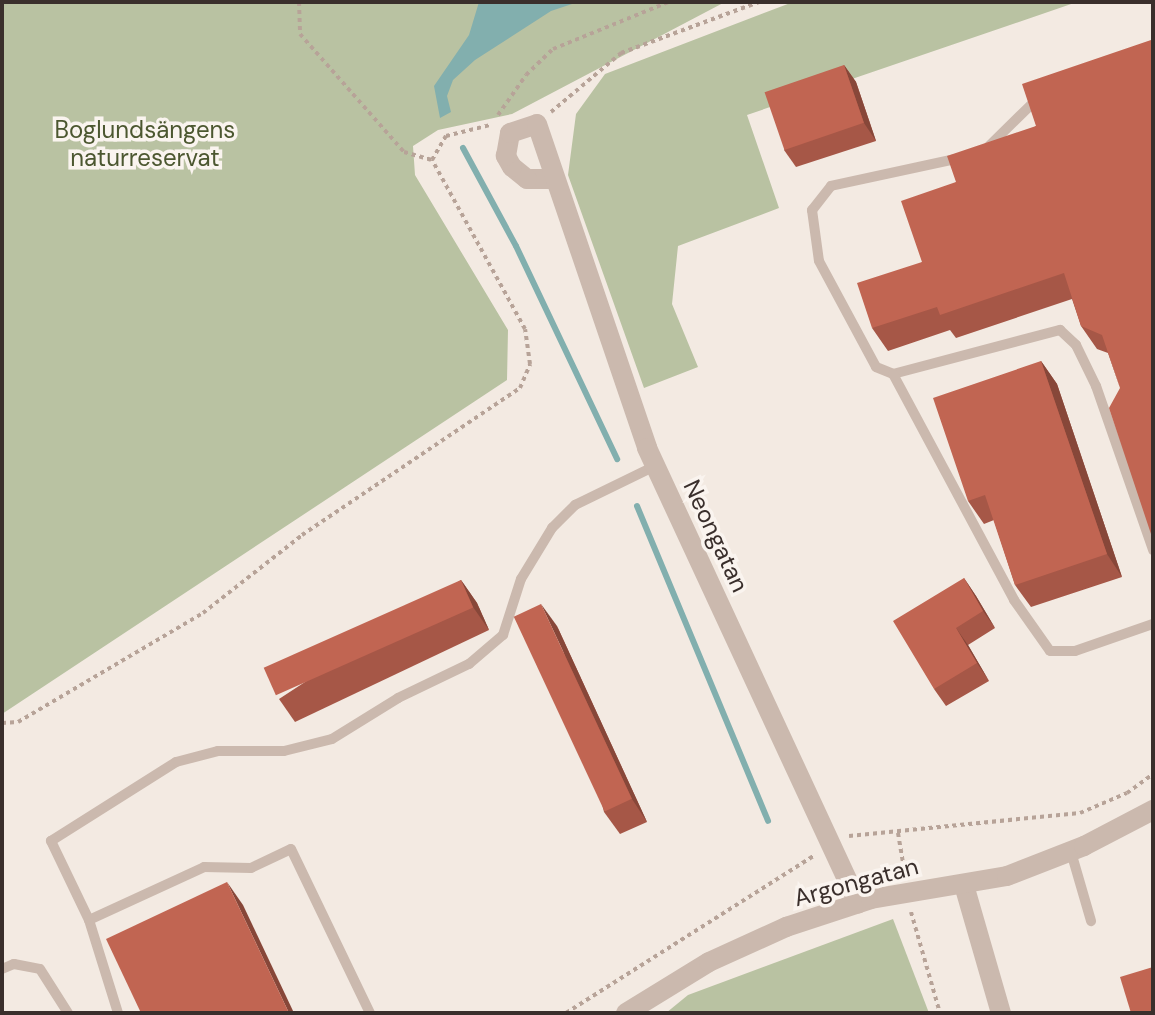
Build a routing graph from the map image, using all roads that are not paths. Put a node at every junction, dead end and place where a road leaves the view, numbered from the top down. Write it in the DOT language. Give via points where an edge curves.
graph roads {
  1 [pos="1053,92"];
  2 [pos="982,153"];
  3 [pos="968,156"];
  4 [pos="555,179"];
  5 [pos="893,374"];
  6 [pos="655,466"];
  7 [pos="1153,550"];
  8 [pos="1153,624"];
  9 [pos="1153,810"];
  10 [pos="1071,852"];
  11 [pos="964,885"];
  12 [pos="858,903"];
  13 [pos="89,920"];
  14 [pos="1091,921"];
  15 [pos="2,969"];
  16 [pos="68,1013"];
  17 [pos="118,1013"];
  18 [pos="370,1013"];
  19 [pos="626,1013"];
  20 [pos="1001,1013"];
  1 -- 2 [label="lane" via="1039,97"];
  3 -- 5 [label="lane" via="831,186 812,210 819,261 876,367"];
  4 -- 4 [label="street, Neongatan" via="537,124 510,133 506,156 527,179"];
  4 -- 6 [label="street, Neongatan" via="624,390"];
  5 -- 7 [label="lane" via="1060,330 1076,345 1096,386"];
  5 -- 8 [label="lane" via="1014,600 1050,651 1075,651"];
  6 -- 12 [label="street, Neongatan"];
  6 -- 13 [label="lane" via="575,505 552,528 521,579 503,635 469,664 398,698 332,739 284,751 218,751 176,762 51,841"];
  9 -- 10 [label="street, Argongatan"];
  10 -- 11 [label="street, Argongatan"];
  10 -- 14 [label="lane"];
  11 -- 12 [label="street, Argongatan"];
  11 -- 20 [label="street"];
  12 -- 19 [label="street, Argongatan" via="786,927 709,962"];
  13 -- 17 [label="lane"];
  13 -- 18 [label="lane" via="204,867 251,868 291,849"];
  15 -- 16 [label="lane" via="14,964 40,969"];
}
